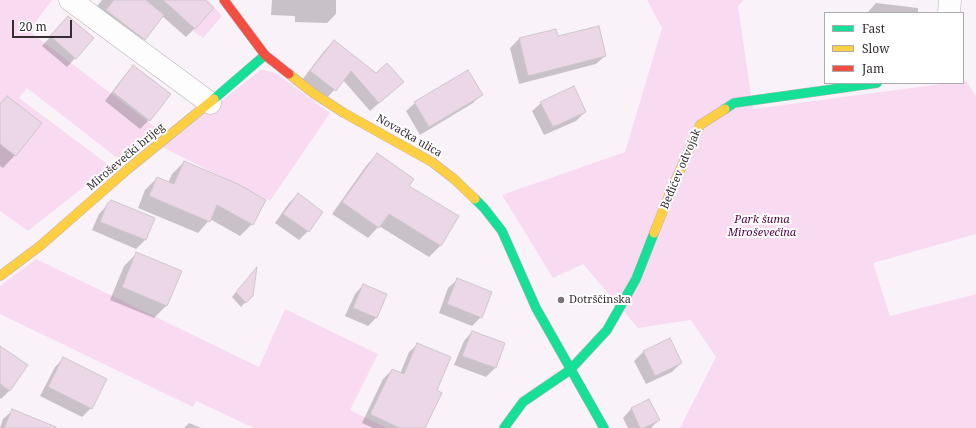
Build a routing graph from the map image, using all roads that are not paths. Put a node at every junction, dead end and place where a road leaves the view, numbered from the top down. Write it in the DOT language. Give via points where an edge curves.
graph roads {
  1 [pos="70,0"];
  2 [pos="224,0"];
  3 [pos="950,0"];
  4 [pos="949,12"];
  5 [pos="265,54"];
  6 [pos="871,84"];
  7 [pos="210,102"];
  8 [pos="0,276"];
  9 [pos="570,370"];
  10 [pos="504,428"];
  11 [pos="604,428"];
  1 -- 7 [label="street"];
  2 -- 5 [label="street, Novačka ulica"];
  3 -- 4 [label="street"];
  5 -- 7 [label="street, Miroševečki brijeg"];
  5 -- 9 [label="street, Novačka ulica" via="313,93 432,162 484,208 502,231 536,308"];
  6 -- 9 [label="street, Beđićev odvojak" via="734,102 700,125 636,279 607,330"];
  7 -- 8 [label="street, Miroševečki brijeg" via="40,246"];
  9 -- 10 [label="street, Beđićev odvojak" via="524,402"];
  9 -- 11 [label="street, Novačka ulica"];
}
